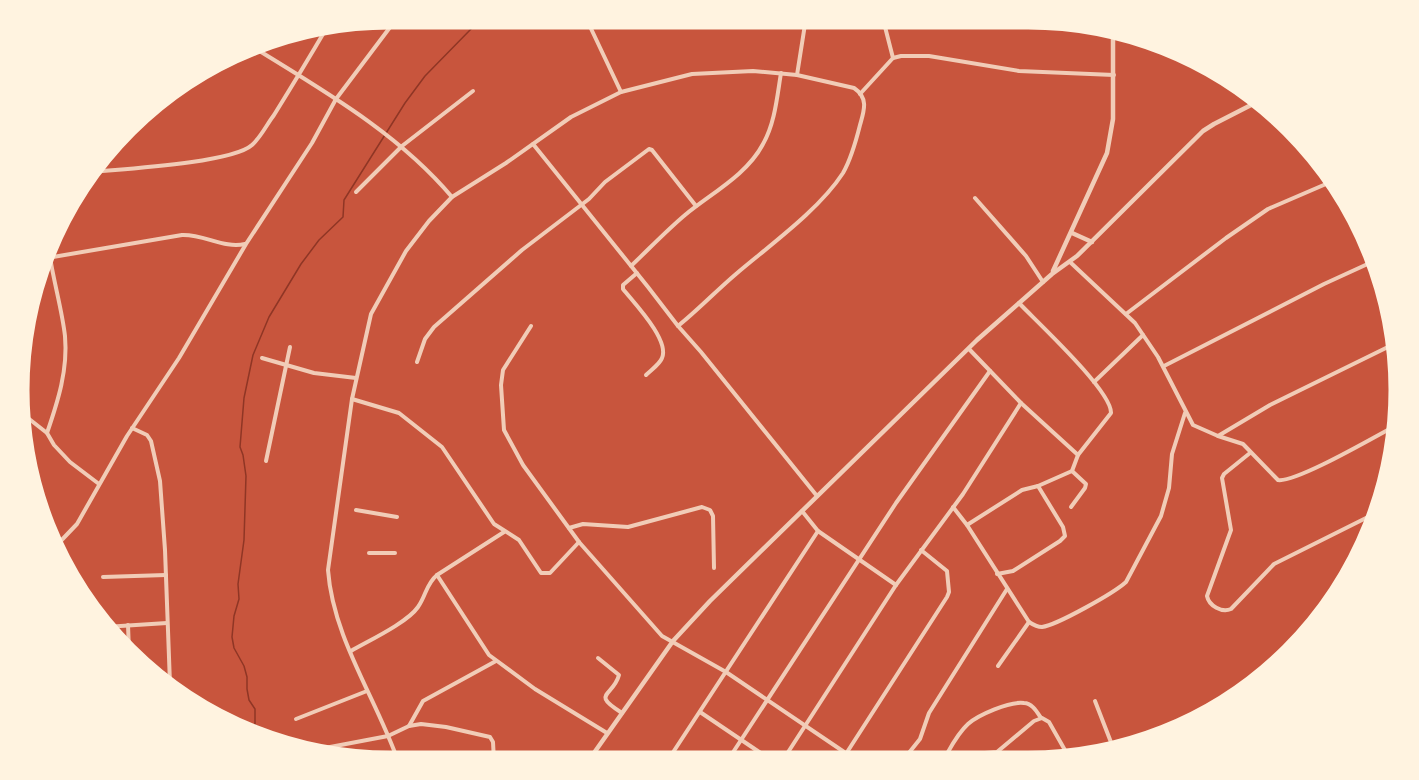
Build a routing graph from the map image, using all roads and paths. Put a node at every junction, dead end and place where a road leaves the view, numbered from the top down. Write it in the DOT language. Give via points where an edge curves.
graph roads {
  1 [pos="390,28"];
  2 [pos="591,28"];
  3 [pos="804,28"];
  4 [pos="885,28"];
  5 [pos="322,35"];
  6 [pos="1115,39"];
  7 [pos="262,52"];
  8 [pos="893,58"];
  9 [pos="781,73"];
  10 [pos="300,75"];
  11 [pos="797,75"];
  12 [pos="1114,75"];
  13 [pos="472,91"];
  14 [pos="621,92"];
  15 [pos="861,94"];
  16 [pos="336,99"];
  17 [pos="1251,105"];
  18 [pos="533,144"];
  19 [pos="402,146"];
  20 [pos="103,171"];
  21 [pos="1326,184"];
  22 [pos="356,192"];
  23 [pos="452,197"];
  24 [pos="975,198"];
  25 [pos="582,204"];
  26 [pos="696,206"];
  27 [pos="1072,233"];
  28 [pos="1092,242"];
  29 [pos="246,244"];
  30 [pos="55,256"];
  31 [pos="1070,262"];
  32 [pos="1367,264"];
  33 [pos="51,266"];
  34 [pos="631,266"];
  35 [pos="637,273"];
  36 [pos="1052,274"];
  37 [pos="1043,282"];
  38 [pos="1019,303"];
  39 [pos="1126,314"];
  40 [pos="531,326"];
  41 [pos="678,326"];
  42 [pos="1143,335"];
  43 [pos="290,347"];
  44 [pos="1388,347"];
  45 [pos="969,349"];
  46 [pos="262,358"];
  47 [pos="417,362"];
  48 [pos="285,366"];
  49 [pos="1164,366"];
  50 [pos="990,371"];
  51 [pos="646,375"];
  52 [pos="356,378"];
  53 [pos="1094,382"];
  54 [pos="352,399"];
  55 [pos="1020,403"];
  56 [pos="1185,412"];
  57 [pos="30,419"];
  58 [pos="132,428"];
  59 [pos="1388,430"];
  60 [pos="47,433"];
  61 [pos="1218,436"];
  62 [pos="1250,453"];
  63 [pos="1078,454"];
  64 [pos="266,461"];
  65 [pos="1072,471"];
  66 [pos="99,484"];
  67 [pos="1038,486"];
  68 [pos="817,496"];
  69 [pos="953,507"];
  70 [pos="1071,507"];
  71 [pos="356,510"];
  72 [pos="802,511"];
  73 [pos="397,517"];
  74 [pos="1367,518"];
  75 [pos="968,525"];
  76 [pos="569,528"];
  77 [pos="818,531"];
  78 [pos="504,532"];
  79 [pos="62,541"];
  80 [pos="579,542"];
  81 [pos="921,550"];
  82 [pos="369,553"];
  83 [pos="395,553"];
  84 [pos="858,559"];
  85 [pos="714,568"];
  86 [pos="166,574"];
  87 [pos="436,574"];
  88 [pos="997,574"];
  89 [pos="103,577"];
  90 [pos="896,585"];
  91 [pos="1007,589"];
  92 [pos="1029,622"];
  93 [pos="167,623"];
  94 [pos="128,625"];
  95 [pos="116,626"];
  96 [pos="129,640"];
  97 [pos="673,641"];
  98 [pos="351,651"];
  99 [pos="598,658"];
  100 [pos="496,661"];
  101 [pos="998,666"];
  102 [pos="726,672"];
  103 [pos="170,677"];
  104 [pos="367,691"];
  105 [pos="766,699"];
  106 [pos="1095,701"];
  107 [pos="700,712"];
  108 [pos="622,713"];
  109 [pos="1041,718"];
  110 [pos="296,719"];
  111 [pos="409,726"];
  112 [pos="804,726"];
  113 [pos="607,733"];
  114 [pos="388,736"];
  115 [pos="741,740"];
  116 [pos="1111,742"];
  117 [pos="332,747"];
  118 [pos="1065,749"];
  119 [pos="394,752"];
  120 [pos="494,752"];
  121 [pos="594,752"];
  122 [pos="673,752"];
  123 [pos="733,752"];
  124 [pos="759,752"];
  125 [pos="788,752"];
  126 [pos="844,752"];
  127 [pos="847,752"];
  128 [pos="910,752"];
  129 [pos="948,752"];
  130 [pos="998,752"];
  1 -- 16 [label="street"];
  2 -- 14 [label="street"];
  3 -- 11 [label="street"];
  4 -- 8 [label="street"];
  5 -- 10 [label="street"];
  6 -- 12 [label="street"];
  7 -- 10 [label="street"];
  8 -- 12 [label="street" via="929,56 1019,71"];
  8 -- 15 [label="street"];
  9 -- 11 [label="street"];
  9 -- 14 [label="street" via="692,74"];
  9 -- 26 [label="street" via="763,144 738,173"];
  10 -- 16 [label="street"];
  10 -- 20 [label="street" via="259,137 235,154"];
  11 -- 15 [label="street" via="854,88"];
  12 -- 27 [label="street" via="1107,153"];
  13 -- 19 [label="street"];
  14 -- 18 [label="street" via="584,110"];
  15 -- 41 [label="street" via="865,106 839,178 803,218"];
  16 -- 19 [label="street"];
  16 -- 29 [label="street"];
  17 -- 28 [label="street" via="1203,131"];
  18 -- 23 [label="street"];
  18 -- 25 [label="street"];
  19 -- 22 [label="street"];
  19 -- 23 [label="street"];
  21 -- 39 [label="street" via="1268,209"];
  23 -- 52 [label="street" via="406,251 377,303"];
  24 -- 37 [label="street" via="1026,256"];
  25 -- 26 [label="street" via="651,149"];
  25 -- 34 [label="street"];
  25 -- 47 [label="street" via="434,327"];
  26 -- 34 [label="street"];
  27 -- 28 [label="street"];
  27 -- 36 [label="street"];
  28 -- 31 [label="street"];
  29 -- 30 [label="street" via="231,246 187,235"];
  29 -- 58 [label="street" via="179,358"];
  31 -- 36 [label="street"];
  31 -- 39 [label="street"];
  32 -- 49 [label="street"];
  33 -- 60 [label="street" via="64,336 65,364"];
  34 -- 35 [label="street"];
  35 -- 41 [label="street"];
  35 -- 51 [label="street" via="623,289 660,338 663,353 662,360"];
  36 -- 37 [label="street"];
  37 -- 38 [label="street"];
  38 -- 45 [label="street"];
  38 -- 53 [label="street"];
  39 -- 42 [label="street"];
  40 -- 76 [label="street" via="503,370 504,430"];
  41 -- 68 [label="street"];
  42 -- 49 [label="street"];
  42 -- 53 [label="street"];
  43 -- 48 [label="street"];
  44 -- 61 [label="street" via="1270,405"];
  45 -- 50 [label="street"];
  45 -- 68 [label="street"];
  46 -- 48 [label="street"];
  48 -- 52 [label="street"];
  48 -- 64 [label="street"];
  49 -- 56 [label="street"];
  50 -- 55 [label="street"];
  50 -- 84 [label="street"];
  52 -- 54 [label="street"];
  53 -- 63 [label="street" via="1109,403 1111,413"];
  54 -- 78 [label="street" via="399,413 442,447 494,524"];
  54 -- 98 [label="street" via="328,570"];
  55 -- 63 [label="street"];
  55 -- 69 [label="street"];
  56 -- 61 [label="street" via="1195,427"];
  56 -- 92 [label="street" via="1173,450 1161,516 1126,582 1096,602 1042,627"];
  57 -- 60 [label="street"];
  58 -- 66 [label="street"];
  58 -- 86 [label="street" via="147,435 154,449"];
  59 -- 62 [label="street" via="1283,481 1273,477"];
  60 -- 66 [label="street" via="70,462"];
  61 -- 62 [label="street" via="1240,442"];
  62 -- 74 [label="street" via="1222,478 1231,530 1207,596 1221,610 1231,609 1274,564"];
  63 -- 65 [label="street"];
  65 -- 67 [label="street"];
  65 -- 70 [label="street" via="1086,484"];
  66 -- 79 [label="street" via="77,524"];
  67 -- 75 [label="street" via="1017,493"];
  67 -- 88 [label="street" via="1065,536 1013,571"];
  68 -- 72 [label="street"];
  69 -- 75 [label="street"];
  69 -- 81 [label="street"];
  71 -- 73 [label="street"];
  72 -- 77 [label="street"];
  72 -- 97 [label="street"];
  75 -- 88 [label="street"];
  76 -- 80 [label="street"];
  76 -- 85 [label="street" via="583,524 628,527 702,507 713,516"];
  77 -- 84 [label="street"];
  77 -- 102 [label="street"];
  78 -- 80 [label="street" via="519,540 544,574 550,573"];
  78 -- 87 [label="street"];
  80 -- 97 [label="street" via="662,636"];
  81 -- 90 [label="street"];
  81 -- 127 [label="street" via="947,571 949,592"];
  82 -- 83 [label="street"];
  84 -- 90 [label="street"];
  84 -- 105 [label="street"];
  86 -- 89 [label="street"];
  86 -- 93 [label="street"];
  87 -- 98 [label="street" via="418,608"];
  87 -- 100 [label="street" via="483,648"];
  88 -- 91 [label="street"];
  90 -- 112 [label="street"];
  91 -- 92 [label="street"];
  91 -- 128 [label="street" via="929,713 920,739"];
  92 -- 101 [label="street"];
  93 -- 94 [label="street"];
  93 -- 103 [label="street"];
  94 -- 95 [label="street"];
  94 -- 96 [label="street"];
  97 -- 102 [label="street"];
  97 -- 108 [label="street"];
  98 -- 104 [label="street"];
  99 -- 108 [label="street" via="619,675 605,700"];
  100 -- 111 [label="street" via="423,701"];
  100 -- 113 [label="street"];
  102 -- 105 [label="street"];
  102 -- 107 [label="street"];
  104 -- 110 [label="street"];
  104 -- 114 [label="street"];
  105 -- 112 [label="street"];
  105 -- 115 [label="street"];
  106 -- 116 [label="street"];
  107 -- 115 [label="street"];
  107 -- 122 [label="street"];
  108 -- 113 [label="street"];
  109 -- 118 [label="street" via="1049,722"];
  109 -- 129 [label="street" via="1025,702 980,716 957,736"];
  109 -- 130 [label="street"];
  111 -- 114 [label="street"];
  111 -- 120 [label="street" via="424,724 490,737"];
  112 -- 125 [label="street"];
  112 -- 126 [label="street"];
  113 -- 121 [label="street"];
  114 -- 117 [label="street"];
  114 -- 119 [label="street"];
  115 -- 123 [label="street"];
  115 -- 124 [label="street"];
}
